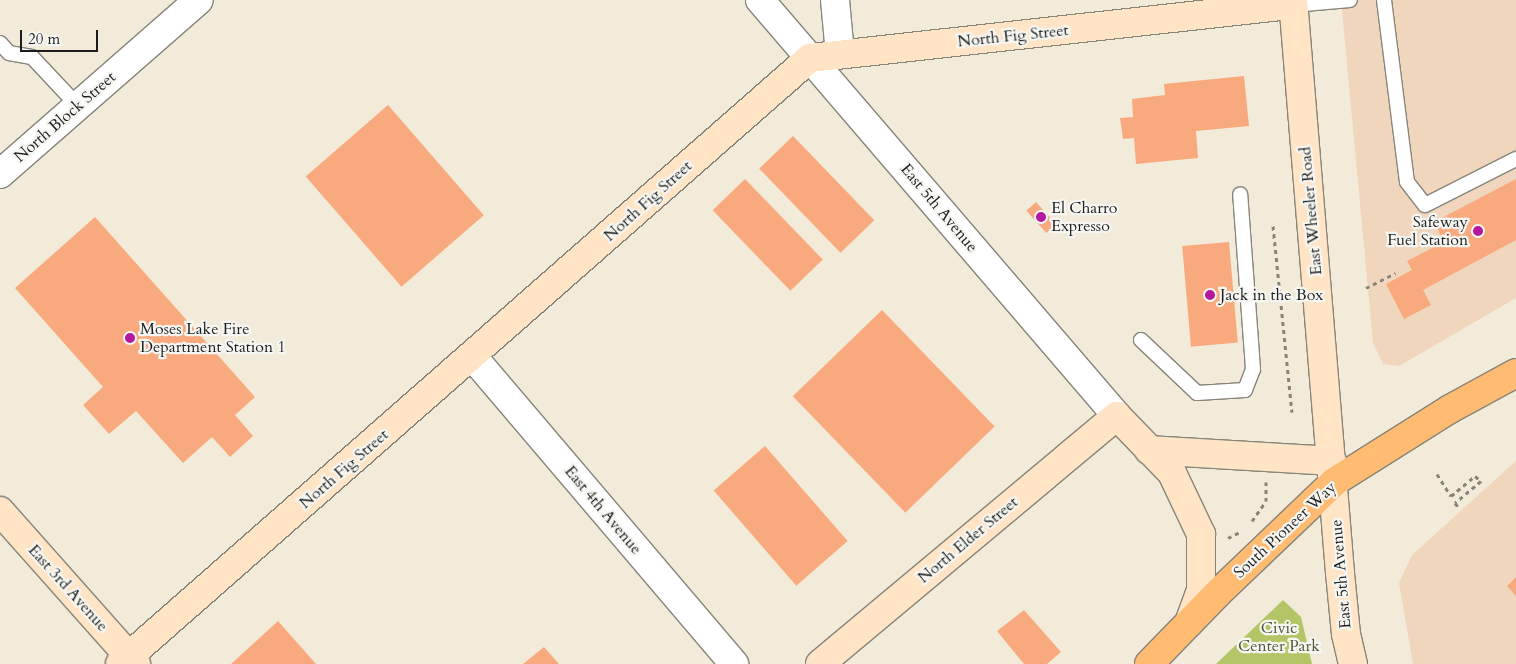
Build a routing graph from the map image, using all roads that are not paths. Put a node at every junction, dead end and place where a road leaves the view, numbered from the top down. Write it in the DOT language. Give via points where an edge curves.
graph roads {
  1 [pos="199,0"];
  2 [pos="760,0"];
  3 [pos="835,0"];
  4 [pos="1350,0"];
  5 [pos="1384,0"];
  6 [pos="1293,3"];
  7 [pos="0,43"];
  8 [pos="840,54"];
  9 [pos="810,58"];
  10 [pos="78,106"];
  11 [pos="1516,159"];
  12 [pos="0,174"];
  13 [pos="1240,194"];
  14 [pos="1141,340"];
  15 [pos="473,357"];
  16 [pos="1516,373"];
  17 [pos="1117,416"];
  18 [pos="1150,450"];
  19 [pos="1333,472"];
  20 [pos="0,511"];
  21 [pos="1189,623"];
  22 [pos="129,661"];
  23 [pos="734,664"];
  24 [pos="820,664"];
  25 [pos="1150,664"];
  26 [pos="1353,664"];
  1 -- 10 [label="street, North Block Street"];
  2 -- 9 [label="street, East 5th Avenue"];
  3 -- 8 [label="street"];
  4 -- 6 [label="lane"];
  5 -- 11 [label="lane" via="1408,182 1425,205"];
  6 -- 8 [label="street, North Fig Street"];
  6 -- 19 [label="street, East Wheeler Road"];
  7 -- 10 [label="lane" via="9,53 32,57"];
  8 -- 9 [label="street, North Fig Street"];
  9 -- 15 [label="street, North Fig Street"];
  9 -- 17 [label="street, East 5th Avenue"];
  10 -- 12 [label="street, North Block Street"];
  13 -- 14 [label="lane" via="1253,369 1245,390 1197,393"];
  15 -- 22 [label="street, North Fig Street"];
  15 -- 23 [label="street, East 4th Avenue"];
  16 -- 19 [label="main road, South Pioneer Way"];
  17 -- 18 [label="street"];
  17 -- 24 [label="street, North Elder Street"];
  18 -- 19 [label="street"];
  18 -- 21 [label="street" via="1172,473 1200,534 1202,590"];
  19 -- 21 [label="main road, South Pioneer Way"];
  19 -- 26 [label="street, East 5th Avenue" via="1345,626"];
  20 -- 22 [label="street, East 3rd Avenue"];
  21 -- 25 [label="main road, South Pioneer Way"];
}
